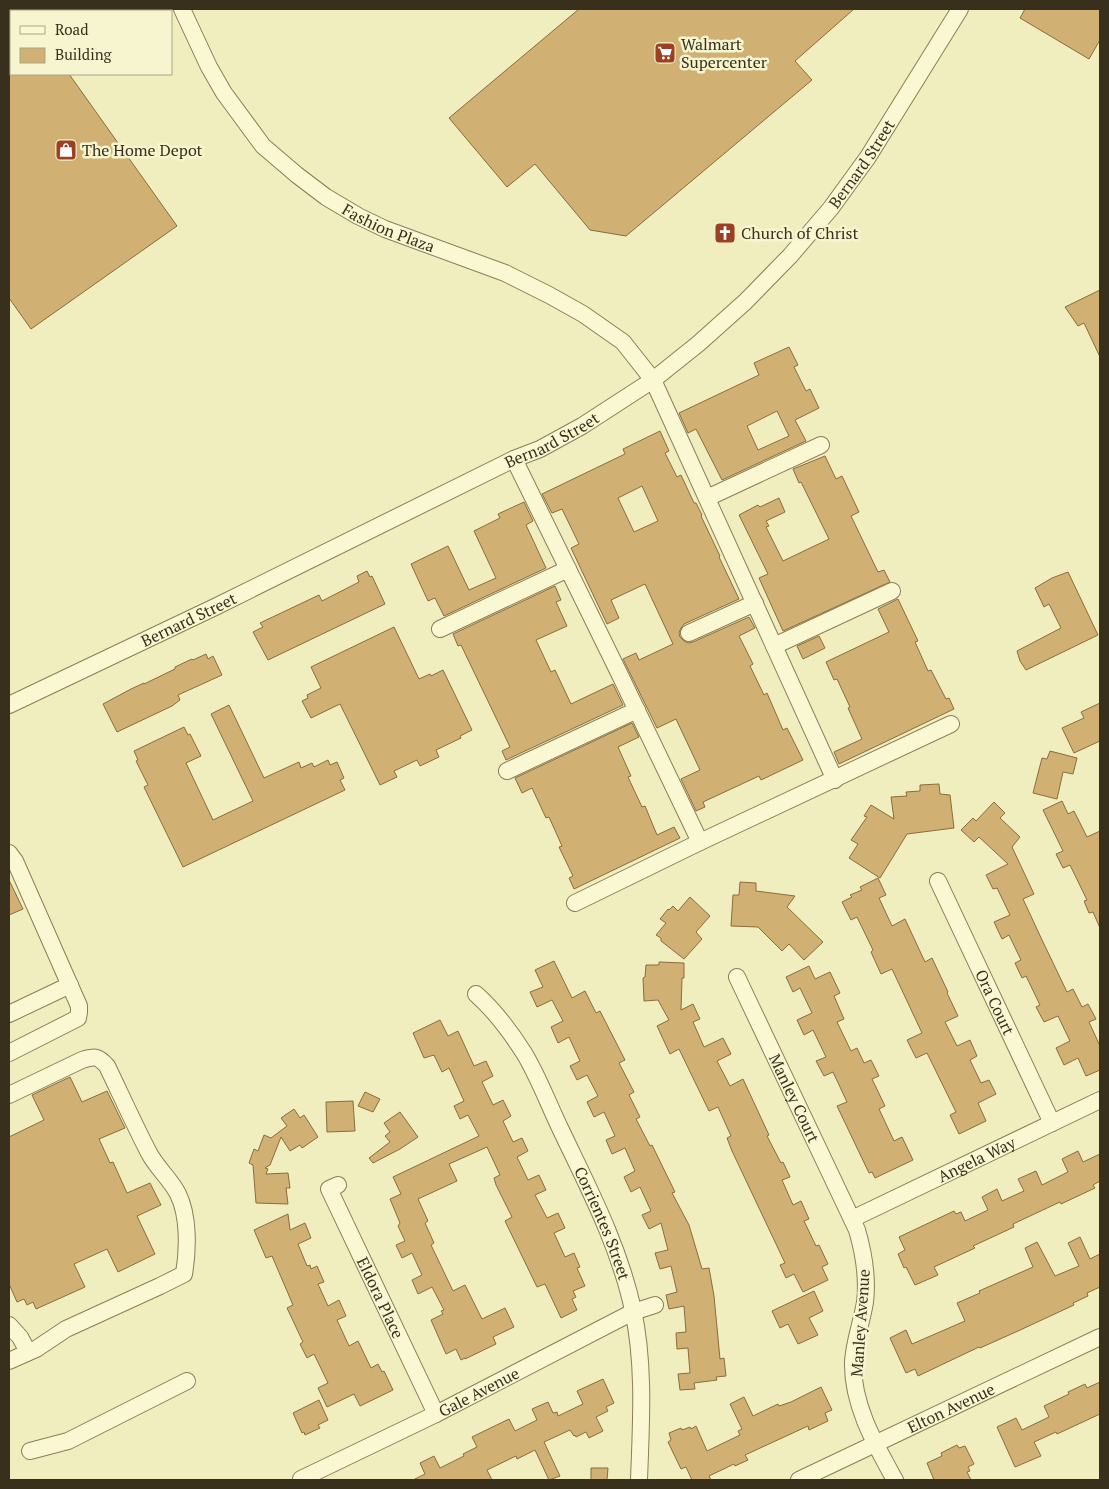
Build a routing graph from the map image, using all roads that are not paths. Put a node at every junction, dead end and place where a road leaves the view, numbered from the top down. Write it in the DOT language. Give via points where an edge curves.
graph roads {
  1 [pos="182,9"];
  2 [pos="960,9"];
  3 [pos="653,380"];
  4 [pos="821,445"];
  5 [pos="514,459"];
  6 [pos="707,498"];
  7 [pos="568,569"];
  8 [pos="892,590"];
  9 [pos="755,603"];
  10 [pos="440,629"];
  11 [pos="689,633"];
  12 [pos="774,646"];
  13 [pos="9,705"];
  14 [pos="637,710"];
  15 [pos="951,724"];
  16 [pos="507,771"];
  17 [pos="835,780"];
  18 [pos="700,842"];
  19 [pos="9,853"];
  20 [pos="938,881"];
  21 [pos="575,903"];
  22 [pos="737,977"];
  23 [pos="70,985"];
  24 [pos="476,994"];
  25 [pos="9,1014"];
  26 [pos="9,1054"];
  27 [pos="9,1095"];
  28 [pos="1100,1100"];
  29 [pos="1052,1123"];
  30 [pos="338,1185"];
  31 [pos="852,1219"];
  32 [pos="655,1305"];
  33 [pos="633,1312"];
  34 [pos="9,1325"];
  35 [pos="1100,1336"];
  36 [pos="28,1352"];
  37 [pos="9,1361"];
  38 [pos="187,1381"];
  39 [pos="436,1414"];
  40 [pos="876,1444"];
  41 [pos="30,1451"];
  42 [pos="301,1479"];
  43 [pos="638,1480"];
  44 [pos="799,1480"];
  45 [pos="895,1480"];
  1 -- 3 [label="street, Fashion Plaza" via="224,93 263,146 297,175 358,216 505,274 583,314 623,342"];
  2 -- 3 [label="street, Bernard Street" via="868,157 831,208 745,302"];
  3 -- 5 [label="street, Bernard Street" via="540,449"];
  3 -- 6 [label="street, Fashion Plaza"];
  4 -- 6 [label="street"];
  5 -- 7 [label="street"];
  5 -- 13 [label="street, Bernard Street"];
  6 -- 9 [label="street, Fashion Plaza"];
  7 -- 10 [label="street"];
  7 -- 14 [label="street"];
  8 -- 12 [label="street"];
  9 -- 11 [label="street"];
  9 -- 12 [label="street, Fashion Plaza"];
  12 -- 17 [label="street, Fashion Plaza"];
  14 -- 16 [label="street"];
  14 -- 18 [label="street"];
  15 -- 17 [label="street"];
  17 -- 18 [label="street"];
  18 -- 21 [label="street"];
  19 -- 23 [label="street"];
  20 -- 29 [label="street, Ora Court"];
  22 -- 31 [label="street, Manley Court"];
  23 -- 25 [label="street"];
  23 -- 26 [label="street" via="79,1006 78,1018"];
  24 -- 33 [label="street, Corrientes Street" via="507,1027 524,1054 600,1211 614,1245"];
  27 -- 36 [label="street" via="82,1060 93,1056 101,1059 150,1155 178,1194 187,1230 184,1274 66,1329"];
  28 -- 29 [label="street, Angela Way"];
  29 -- 31 [label="street, Angela Way"];
  30 -- 39 [label="street, Eldora Place" via="329,1189"];
  31 -- 40 [label="street, Manley Avenue" via="864,1253 866,1275 865,1302 854,1355 855,1388"];
  32 -- 33 [label="street, Gale Avenue"];
  33 -- 39 [label="street, Gale Avenue"];
  33 -- 43 [label="street, Corrientes Street" via="640,1356 642,1402"];
  34 -- 36 [label="street"];
  35 -- 40 [label="street, Elton Avenue"];
  36 -- 37 [label="street"];
  38 -- 41 [label="street" via="68,1441"];
  39 -- 42 [label="street, Gale Avenue"];
  40 -- 44 [label="street, Elton Avenue"];
  40 -- 45 [label="street, Manley Avenue"];
}
